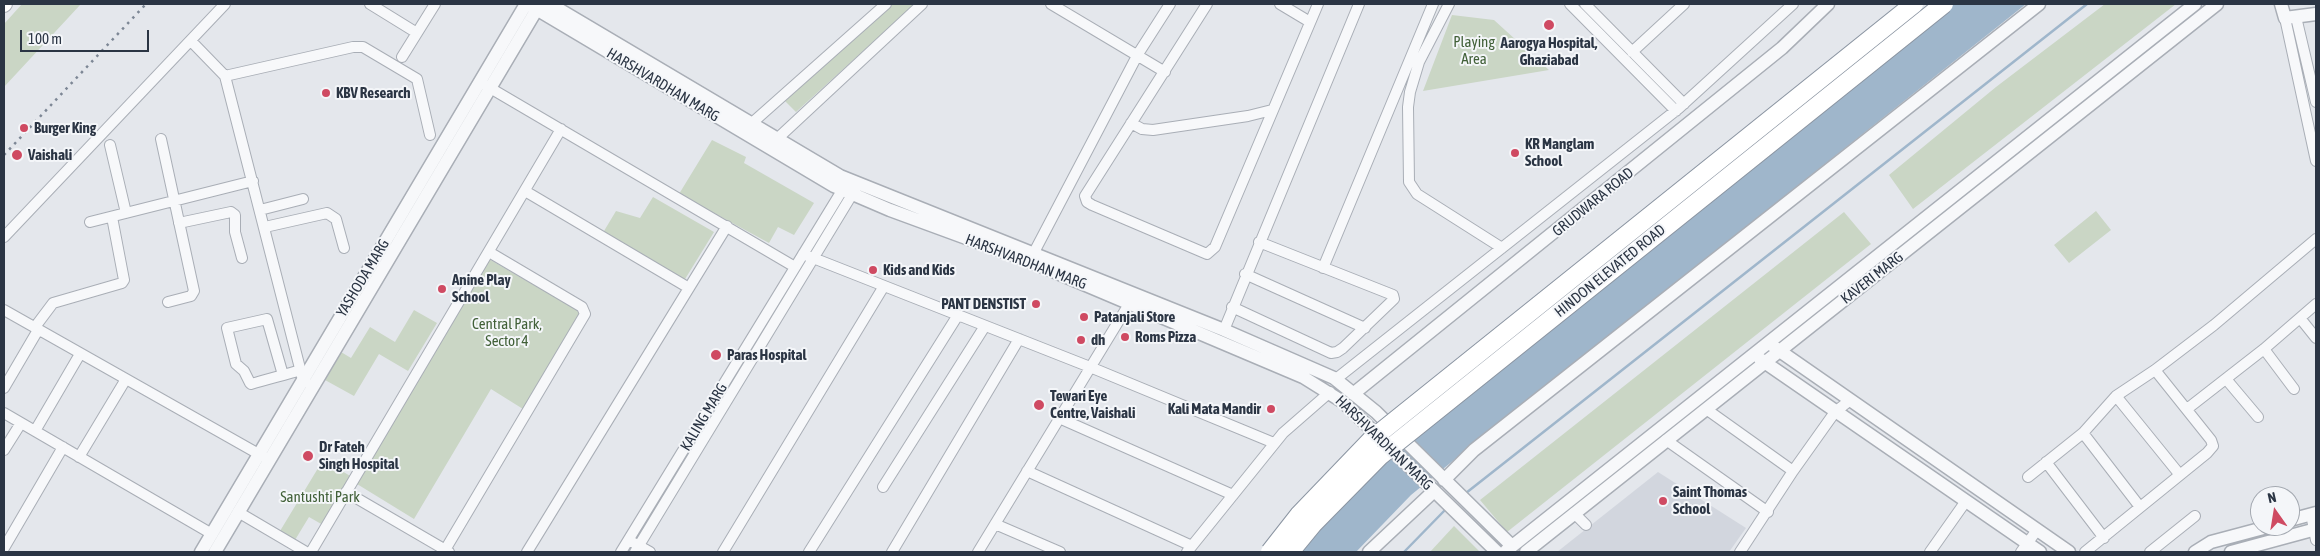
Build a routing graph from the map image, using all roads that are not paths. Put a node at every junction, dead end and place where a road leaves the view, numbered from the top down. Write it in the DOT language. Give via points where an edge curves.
graph roads {
  1 [pos="225,4"];
  2 [pos="370,4"];
  3 [pos="435,4"];
  4 [pos="550,4"];
  5 [pos="886,4"];
  6 [pos="922,4"];
  7 [pos="1051,4"];
  8 [pos="1170,4"];
  9 [pos="1207,4"];
  10 [pos="1280,4"];
  11 [pos="1318,4"];
  12 [pos="1359,4"];
  13 [pos="1433,4"];
  14 [pos="1449,4"];
  15 [pos="1570,4"];
  16 [pos="1585,4"];
  17 [pos="1684,4"];
  18 [pos="1793,4"];
  19 [pos="1828,4"];
  20 [pos="1914,4"];
  21 [pos="1944,4"];
  22 [pos="2039,4"];
  23 [pos="2195,4"];
  24 [pos="2217,4"];
  25 [pos="2281,4"];
  26 [pos="2293,4"];
  27 [pos="533,5"];
  28 [pos="2316,14"];
  29 [pos="2291,17"];
  30 [pos="1310,22"];
  31 [pos="417,33"];
  32 [pos="191,40"];
  33 [pos="1632,52"];
  34 [pos="1138,54"];
  35 [pos="402,57"];
  36 [pos="1165,72"];
  37 [pos="225,76"];
  38 [pos="485,85"];
  39 [pos="2316,102"];
  40 [pos="1680,107"];
  41 [pos="1272,110"];
  42 [pos="752,123"];
  43 [pos="1131,123"];
  44 [pos="561,129"];
  45 [pos="742,132"];
  46 [pos="2313,132"];
  47 [pos="430,135"];
  48 [pos="778,138"];
  49 [pos="161,139"];
  50 [pos="110,145"];
  51 [pos="768,147"];
  52 [pos="2012,149"];
  53 [pos="2021,159"];
  54 [pos="2316,161"];
  55 [pos="253,181"];
  56 [pos="851,187"];
  57 [pos="525,191"];
  58 [pos="303,199"];
  59 [pos="175,202"];
  60 [pos="260,210"];
  61 [pos="126,213"];
  62 [pos="112,217"];
  63 [pos="90,222"];
  64 [pos="179,223"];
  65 [pos="727,226"];
  66 [pos="265,227"];
  67 [pos="4,237"];
  68 [pos="2316,239"];
  69 [pos="1259,242"];
  70 [pos="344,248"];
  71 [pos="1502,248"];
  72 [pos="489,252"];
  73 [pos="803,254"];
  74 [pos="1031,257"];
  75 [pos="242,258"];
  76 [pos="814,258"];
  77 [pos="795,267"];
  78 [pos="1323,268"];
  79 [pos="1246,274"];
  80 [pos="884,286"];
  81 [pos="689,288"];
  82 [pos="168,302"];
  83 [pos="1129,304"];
  84 [pos="2316,304"];
  85 [pos="1232,307"];
  86 [pos="4,310"];
  87 [pos="958,315"];
  88 [pos="2300,318"];
  89 [pos="986,326"];
  90 [pos="36,328"];
  91 [pos="1365,328"];
  92 [pos="1224,330"];
  93 [pos="2316,338"];
  94 [pos="1019,339"];
  95 [pos="1768,342"];
  96 [pos="2264,349"];
  97 [pos="1780,350"];
  98 [pos="80,354"];
  99 [pos="1753,354"];
  100 [pos="1765,362"];
  101 [pos="1090,367"];
  102 [pos="2155,370"];
  103 [pos="283,375"];
  104 [pos="126,379"];
  105 [pos="306,379"];
  106 [pos="1336,379"];
  107 [pos="2226,379"];
  108 [pos="4,388"];
  109 [pos="2294,389"];
  110 [pos="1330,392"];
  111 [pos="1353,394"];
  112 [pos="2116,396"];
  113 [pos="1850,400"];
  114 [pos="1706,409"];
  115 [pos="2188,409"];
  116 [pos="1835,412"];
  117 [pos="4,413"];
  118 [pos="2258,417"];
  119 [pos="1059,418"];
  120 [pos="20,423"];
  121 [pos="35,431"];
  122 [pos="2083,433"];
  123 [pos="1666,440"];
  124 [pos="1274,443"];
  125 [pos="62,447"];
  126 [pos="1916,447"];
  127 [pos="4,450"];
  128 [pos="79,457"];
  129 [pos="264,457"];
  130 [pos="1907,460"];
  131 [pos="2046,462"];
  132 [pos="1027,471"];
  133 [pos="1793,471"];
  134 [pos="2180,475"];
  135 [pos="2028,477"];
  136 [pos="1446,482"];
  137 [pos="883,488"];
  138 [pos="346,492"];
  139 [pos="1435,492"];
  140 [pos="1233,495"];
  141 [pos="1966,501"];
  142 [pos="2140,507"];
  143 [pos="238,512"];
  144 [pos="1768,512"];
  145 [pos="1574,513"];
  146 [pos="2314,514"];
  147 [pos="2194,516"];
  148 [pos="2300,518"];
  149 [pos="995,524"];
  150 [pos="1586,525"];
  151 [pos="2037,530"];
  152 [pos="2250,532"];
  153 [pos="2316,533"];
  154 [pos="212,534"];
  155 [pos="2104,538"];
  156 [pos="629,540"];
  157 [pos="4,548"];
  158 [pos="2024,548"];
  159 [pos="637,549"];
  160 [pos="1189,549"];
  161 [pos="1508,549"];
  162 [pos="447,551"];
  163 [pos="201,552"];
  164 [pos="214,552"];
  165 [pos="306,552"];
  166 [pos="311,552"];
  167 [pos="527,552"];
  168 [pos="621,552"];
  169 [pos="650,552"];
  170 [pos="723,552"];
  171 [pos="808,552"];
  172 [pos="892,552"];
  173 [pos="978,552"];
  174 [pos="1060,552"];
  175 [pos="1270,552"];
  176 [pos="1290,552"];
  177 [pos="1369,552"];
  178 [pos="1497,552"];
  179 [pos="1526,552"];
  180 [pos="1740,552"];
  181 [pos="1930,552"];
  182 [pos="2040,552"];
  183 [pos="2069,552"];
  184 [pos="2085,552"];
  185 [pos="2150,552"];
  186 [pos="2195,552"];
  187 [pos="2230,552"];
  1 -- 32 [label="street"];
  2 -- 31 [label="street"];
  3 -- 31 [label="street"];
  4 -- 42 [label="street, HARSHVARDHAN MARG"];
  5 -- 42 [label="street"];
  6 -- 48 [label="street"];
  7 -- 34 [label="street"];
  8 -- 34 [label="street"];
  9 -- 36 [label="street"];
  10 -- 30 [label="street"];
  11 -- 30 [label="street"];
  12 -- 69 [label="street"];
  13 -- 78 [label="street"];
  14 -- 71 [label="street" via="1413,79 1408,108 1408,182 1417,194"];
  15 -- 40 [label="street"];
  16 -- 33 [label="street"];
  17 -- 33 [label="street"];
  18 -- 40 [label="street"];
  19 -- 111 [label="street, GRUDWARA ROAD" via="1775,54"];
  20 -- 175 [label="highway, HINDON ELEVATED ROAD, bridge" via="1372,439 1299,515"];
  21 -- 176 [label="highway, HINDON ELEVATED ROAD, bridge" via="1380,456"];
  22 -- 136 [label="street" via="1474,450"];
  23 -- 52 [label="street, KAVERI MARG"];
  24 -- 53 [label="street, KAVERI MARG"];
  25 -- 29 [label="street"];
  26 -- 29 [label="street"];
  27 -- 38 [label="street, YASHODA MARG"];
  27 -- 45 [label="street, HARSHVARDHAN MARG"];
  28 -- 29 [label="street"];
  29 -- 39 [label="street"];
  29 -- 46 [label="street"];
  30 -- 41 [label="street"];
  31 -- 35 [label="street"];
  32 -- 37 [label="street"];
  32 -- 67 [label="street"];
  33 -- 40 [label="street"];
  34 -- 36 [label="street"];
  34 -- 74 [label="street"];
  36 -- 43 [label="street"];
  37 -- 47 [label="street" via="363,47 417,79"];
  37 -- 55 [label="street"];
  38 -- 44 [label="street"];
  38 -- 105 [label="street, YASHODA MARG"];
  40 -- 71 [label="street"];
  41 -- 43 [label="street" via="1153,130"];
  41 -- 43 [label="street" via="1215,247 1207,254 1087,202 1087,191"];
  42 -- 45 [label="street"];
  42 -- 48 [label="street, HARSHVARDHAN MARG"];
  44 -- 57 [label="street"];
  44 -- 65 [label="street"];
  45 -- 51 [label="street, HARSHVARDHAN MARG"];
  46 -- 54 [label="street"];
  48 -- 51 [label="street"];
  48 -- 56 [label="street, HARSHVARDHAN MARG"];
  49 -- 59 [label="street"];
  50 -- 61 [label="street"];
  51 -- 56 [label="street, HARSHVARDHAN MARG"];
  52 -- 53 [label="street"];
  52 -- 95 [label="street, KAVERI MARG"];
  53 -- 97 [label="street, KAVERI MARG"];
  55 -- 59 [label="street"];
  55 -- 60 [label="street"];
  56 -- 73 [label="street, KALING MARG"];
  56 -- 74 [label="street, HARSHVARDHAN MARG" via="890,210"];
  56 -- 76 [label="street, KALING MARG"];
  57 -- 72 [label="street"];
  57 -- 81 [label="street"];
  58 -- 60 [label="street"];
  59 -- 61 [label="street"];
  59 -- 64 [label="street"];
  60 -- 66 [label="street"];
  61 -- 62 [label="street"];
  62 -- 63 [label="street"];
  62 -- 90 [label="street" via="122,283 53,303"];
  64 -- 75 [label="street" via="231,212"];
  64 -- 82 [label="street" via="194,292 191,296"];
  65 -- 77 [label="street"];
  65 -- 81 [label="street"];
  66 -- 70 [label="street" via="327,213 336,219"];
  66 -- 105 [label="street"];
  68 -- 102 [label="street"];
  69 -- 78 [label="street"];
  69 -- 79 [label="street"];
  71 -- 106 [label="street"];
  72 -- 138 [label="street"];
  72 -- 162 [label="street" via="582,307 585,314"];
  73 -- 76 [label="street"];
  73 -- 77 [label="street, KALING MARG"];
  74 -- 83 [label="street, HARSHVARDHAN MARG"];
  74 -- 92 [label="street, HARSHVARDHAN MARG"];
  76 -- 80 [label="street"];
  76 -- 159 [label="street, KALING MARG"];
  77 -- 156 [label="street, KALING MARG"];
  78 -- 91 [label="street" via="1393,295 1392,302"];
  79 -- 85 [label="street"];
  79 -- 91 [label="street"];
  80 -- 87 [label="street"];
  80 -- 170 [label="street"];
  81 -- 167 [label="street"];
  83 -- 101 [label="street"];
  83 -- 110 [label="street, HARSHVARDHAN MARG" via="1303,377"];
  84 -- 88 [label="street"];
  85 -- 91 [label="street" via="1331,353 1343,348"];
  85 -- 92 [label="street"];
  86 -- 90 [label="street"];
  87 -- 89 [label="street"];
  87 -- 171 [label="street"];
  88 -- 93 [label="street"];
  88 -- 96 [label="street"];
  89 -- 94 [label="street"];
  89 -- 137 [label="street"];
  90 -- 98 [label="street"];
  90 -- 108 [label="street"];
  92 -- 106 [label="street, HARSHVARDHAN MARG"];
  94 -- 101 [label="street"];
  94 -- 172 [label="street"];
  95 -- 97 [label="street"];
  95 -- 99 [label="street, KAVERI MARG"];
  96 -- 107 [label="street"];
  96 -- 109 [label="street"];
  97 -- 100 [label="street, KAVERI MARG"];
  97 -- 113 [label="street"];
  98 -- 104 [label="street"];
  98 -- 121 [label="street"];
  99 -- 100 [label="street"];
  99 -- 161 [label="street, KAVERI MARG"];
  100 -- 114 [label="street, KAVERI MARG"];
  100 -- 116 [label="street"];
  101 -- 119 [label="street"];
  101 -- 124 [label="street"];
  102 -- 112 [label="street"];
  102 -- 115 [label="street"];
  103 -- 103 [label="street" via="267,318 227,328 236,364 244,371 250,384"];
  103 -- 105 [label="street"];
  104 -- 128 [label="street"];
  104 -- 129 [label="street"];
  105 -- 129 [label="street, YASHODA MARG"];
  106 -- 111 [label="street, HARSHVARDHAN MARG"];
  107 -- 115 [label="street"];
  107 -- 118 [label="street"];
  110 -- 124 [label="street"];
  110 -- 139 [label="street, HARSHVARDHAN MARG, bridge"];
  111 -- 136 [label="street, HARSHVARDHAN MARG, bridge" via="1376,412"];
  112 -- 122 [label="street"];
  112 -- 134 [label="street"];
  113 -- 116 [label="street"];
  113 -- 126 [label="street"];
  114 -- 123 [label="street, KAVERI MARG"];
  114 -- 133 [label="street"];
  115 -- 134 [label="street" via="2213,446"];
  116 -- 130 [label="street"];
  116 -- 133 [label="street"];
  117 -- 120 [label="street"];
  119 -- 132 [label="street"];
  119 -- 140 [label="street"];
  120 -- 121 [label="street"];
  120 -- 127 [label="street"];
  121 -- 125 [label="street"];
  122 -- 131 [label="street"];
  122 -- 142 [label="street"];
  123 -- 144 [label="street"];
  123 -- 145 [label="street, KAVERI MARG"];
  124 -- 140 [label="street"];
  125 -- 128 [label="street"];
  125 -- 157 [label="street"];
  126 -- 130 [label="street"];
  126 -- 151 [label="street"];
  128 -- 154 [label="street"];
  129 -- 143 [label="street, YASHODA MARG"];
  129 -- 154 [label="street, YASHODA MARG"];
  130 -- 141 [label="street"];
  131 -- 135 [label="street"];
  131 -- 155 [label="street"];
  132 -- 149 [label="street"];
  132 -- 160 [label="street"];
  133 -- 144 [label="street"];
  134 -- 142 [label="street"];
  136 -- 161 [label="street, HARSHVARDHAN MARG"];
  138 -- 162 [label="street"];
  138 -- 166 [label="street"];
  139 -- 177 [label="street"];
  139 -- 178 [label="street, HARSHVARDHAN MARG"];
  140 -- 160 [label="street"];
  141 -- 158 [label="street"];
  141 -- 181 [label="street"];
  142 -- 155 [label="street"];
  143 -- 164 [label="street, YASHODA MARG"];
  143 -- 165 [label="street"];
  144 -- 180 [label="street"];
  145 -- 150 [label="street"];
  145 -- 179 [label="street, KAVERI MARG"];
  146 -- 148 [label="street"];
  146 -- 153 [label="street"];
  147 -- 185 [label="street"];
  149 -- 173 [label="street"];
  149 -- 174 [label="street"];
  151 -- 158 [label="street"];
  151 -- 183 [label="street"];
  152 -- 186 [label="street" via="2211,542"];
  153 -- 187 [label="street"];
  154 -- 163 [label="street, YASHODA MARG"];
  155 -- 184 [label="street"];
  156 -- 159 [label="street"];
  156 -- 168 [label="street, KALING MARG"];
  158 -- 182 [label="street"];
  159 -- 169 [label="street"];
}
